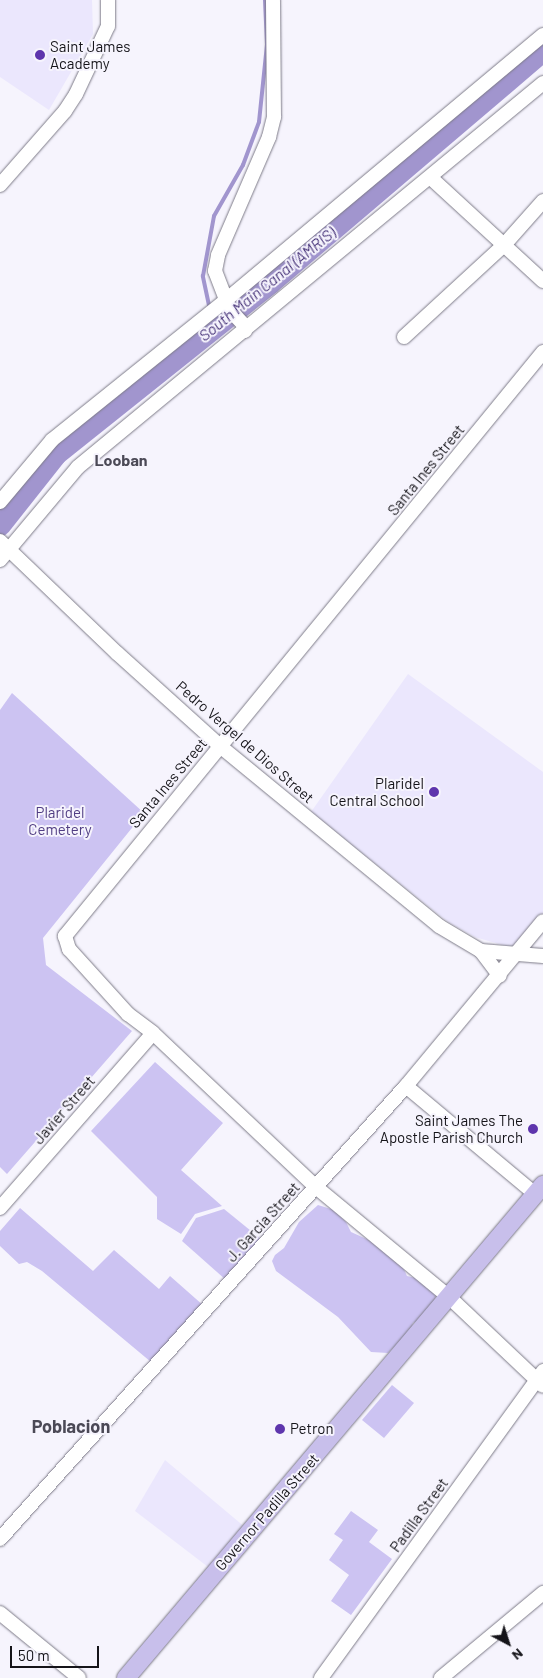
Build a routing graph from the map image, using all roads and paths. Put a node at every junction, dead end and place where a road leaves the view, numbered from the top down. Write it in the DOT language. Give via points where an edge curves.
graph roads {
  1 [pos="108,0"];
  2 [pos="273,0"];
  3 [pos="543,35"];
  4 [pos="543,83"];
  5 [pos="431,178"];
  6 [pos="0,185"];
  7 [pos="543,201"];
  8 [pos="504,245"];
  9 [pos="543,281"];
  10 [pos="224,306"];
  11 [pos="245,328"];
  12 [pos="404,337"];
  13 [pos="543,352"];
  14 [pos="0,502"];
  15 [pos="3,550"];
  16 [pos="220,746"];
  17 [pos="543,921"];
  18 [pos="481,951"];
  19 [pos="516,955"];
  20 [pos="543,956"];
  21 [pos="500,976"];
  22 [pos="153,1033"];
  23 [pos="406,1086"];
  24 [pos="316,1187"];
  25 [pos="539,1189"];
  26 [pos="0,1208"];
  27 [pos="449,1297"];
  28 [pos="541,1379"];
  29 [pos="0,1539"];
  30 [pos="543,1593"];
  31 [pos="0,1613"];
  32 [pos="79,1678"];
  33 [pos="126,1678"];
  34 [pos="321,1678"];
  35 [pos="441,1678"];
  1 -- 6 [label="street" via="108,26 76,94"];
  2 -- 10 [label="street" via="274,117 269,137 218,255 215,271"];
  3 -- 10 [label="street"];
  4 -- 5 [label="street"];
  5 -- 8 [label="street"];
  5 -- 11 [label="street"];
  7 -- 8 [label="street"];
  8 -- 9 [label="street"];
  8 -- 12 [label="street"];
  10 -- 11 [label="street"];
  10 -- 14 [label="street" via="52,440"];
  11 -- 15 [label="street" via="78,467"];
  13 -- 16 [label="street, Santa Ines Street"];
  15 -- 16 [label="street, Pedro Vergel de Dios Street"];
  16 -- 18 [label="street, Pedro Vergel de Dios Street" via="424,915"];
  16 -- 22 [label="street, Santa Ines Street" via="65,936 69,949 128,1014"];
  17 -- 19 [label="street, J. Garcia Street"];
  18 -- 19 [label="street, Pedro Vergel de Dios Street"];
  18 -- 21 [label="street, Pedro Vergel de Dios Street"];
  19 -- 20 [label="street, Pedro Vergel de Dios Street"];
  19 -- 21 [label="street, J. Garcia Street"];
  21 -- 23 [label="street, J. Garcia Street"];
  22 -- 24 [label="street, Santa Ines Street"];
  22 -- 26 [label="street, Javier Street"];
  23 -- 24 [label="street, J. Garcia Street"];
  23 -- 25 [label="street"];
  24 -- 27 [label="street, Santa Ines Street"];
  24 -- 29 [label="street, J. Garcia Street"];
  25 -- 27 [label="main road, Governor Padilla Street"];
  27 -- 28 [label="street, Santa Ines Street"];
  27 -- 33 [label="main road, Governor Padilla Street"];
  28 -- 34 [label="street, Padilla Street"];
  30 -- 35 [label="street"];
  31 -- 32 [label="street"];
}
